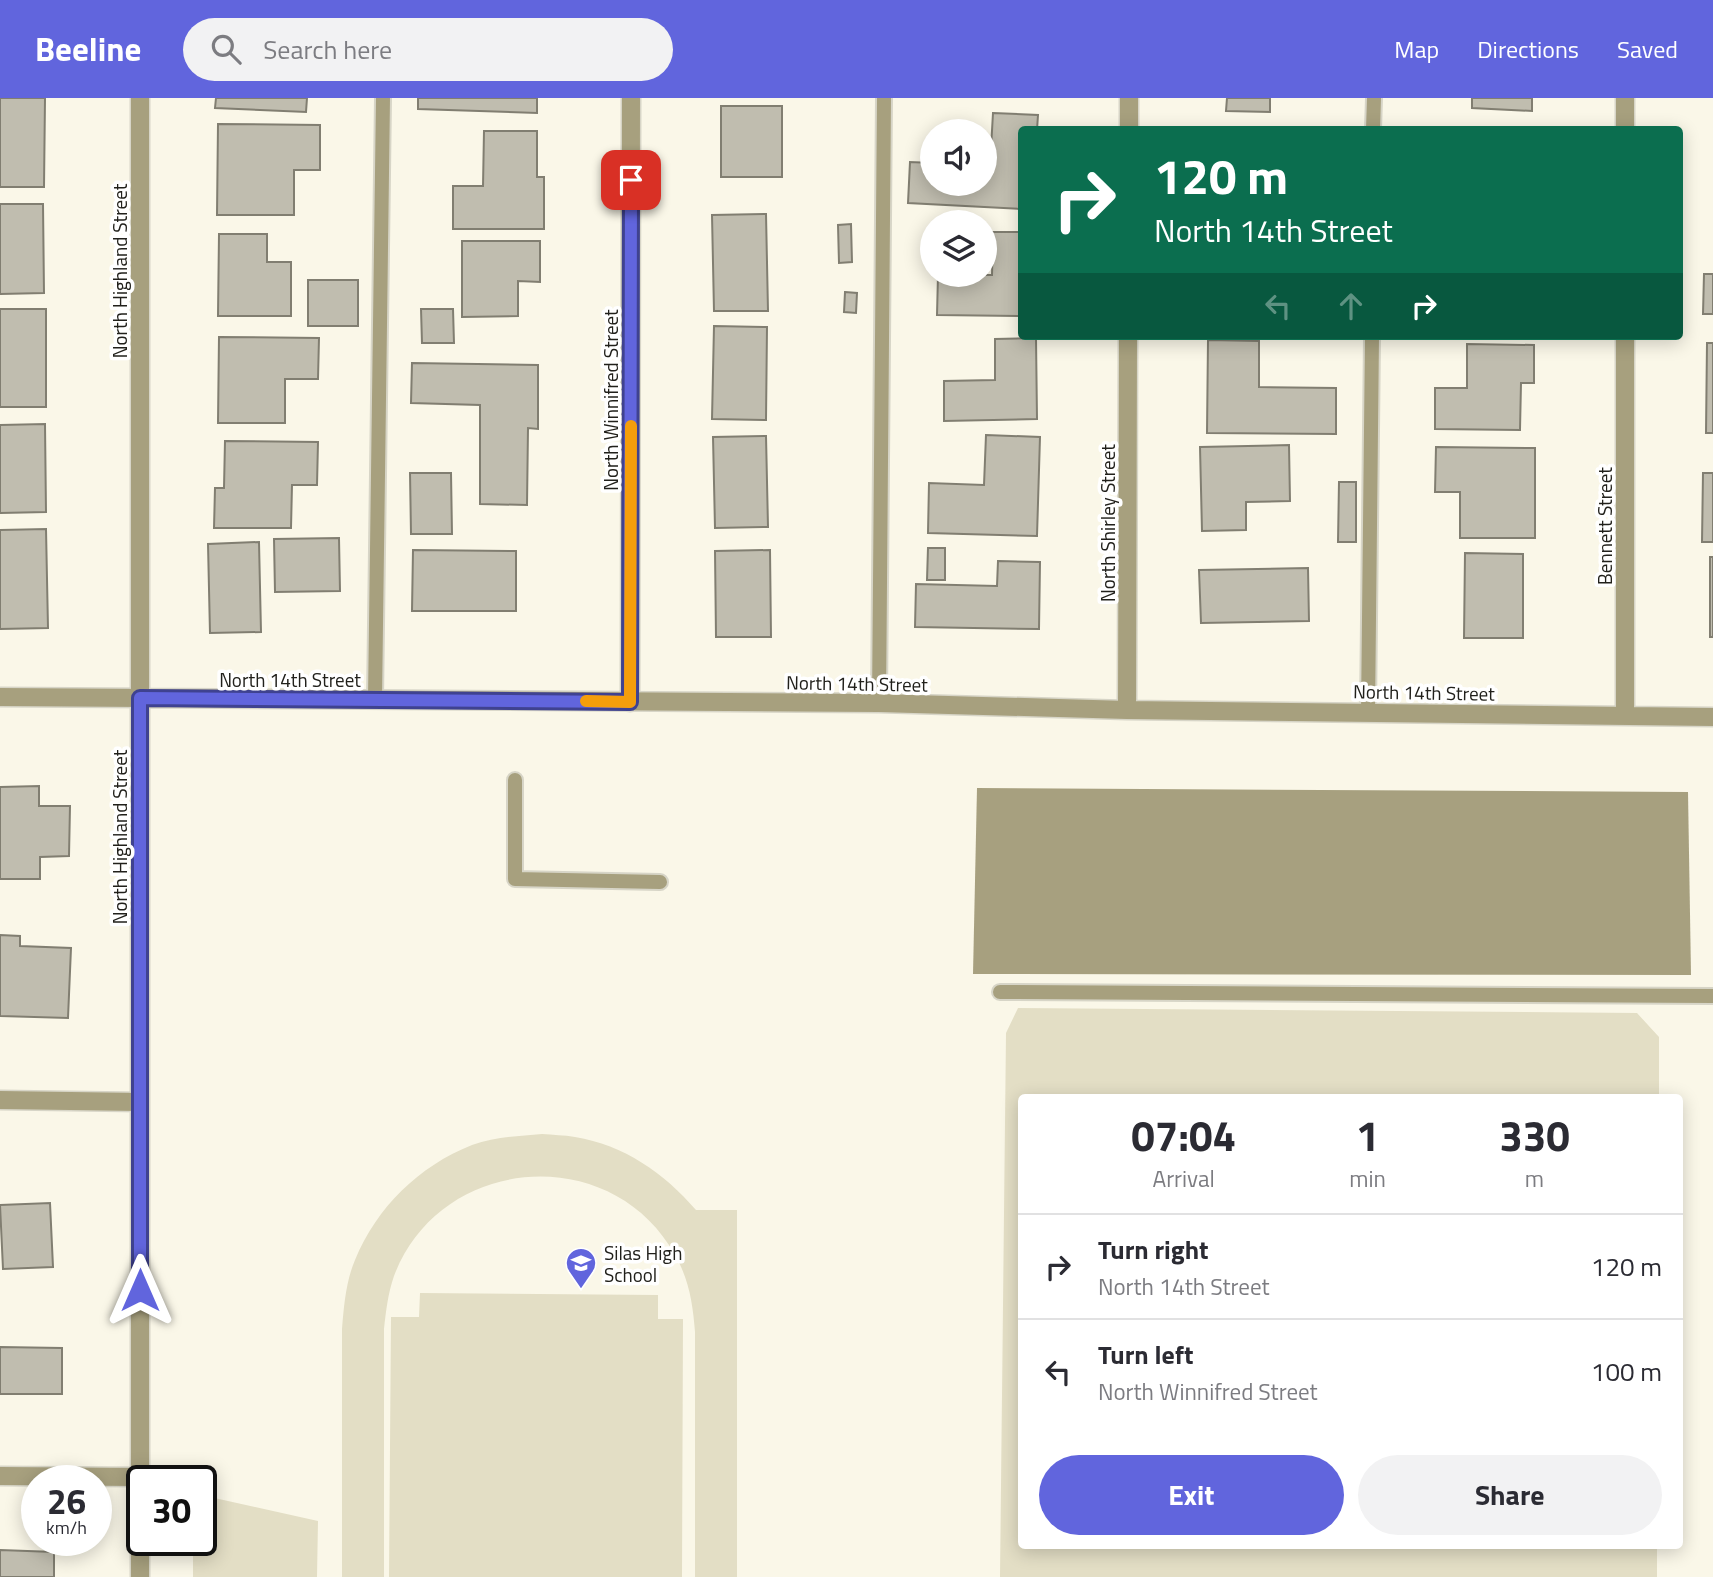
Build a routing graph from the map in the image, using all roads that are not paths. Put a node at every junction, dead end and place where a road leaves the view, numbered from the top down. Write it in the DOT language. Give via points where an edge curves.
graph roads {
  1 [pos="140,98"];
  2 [pos="383,98"];
  3 [pos="631,98"];
  4 [pos="884,98"];
  5 [pos="1129,98"];
  6 [pos="1374,98"];
  7 [pos="1625,98"];
  8 [pos="1129,126"];
  9 [pos="1373,126"];
  10 [pos="1625,126"];
  11 [pos="1128,340"];
  12 [pos="1371,340"];
  13 [pos="1625,340"];
  14 [pos="0,697"];
  15 [pos="140,698"];
  16 [pos="375,700"];
  17 [pos="630,702"];
  18 [pos="879,703"];
  19 [pos="1127,710"];
  20 [pos="1368,713"];
  21 [pos="1625,715"];
  22 [pos="1713,717"];
  23 [pos="515,780"];
  24 [pos="660,882"];
  25 [pos="1000,992"];
  26 [pos="1713,996"];
  27 [pos="0,1100"];
  28 [pos="140,1102"];
  29 [pos="140,1465"];
  30 [pos="0,1476"];
  31 [pos="126,1478"];
  32 [pos="140,1556"];
  33 [pos="140,1577"];
  1 -- 15 [label="street, North Highland Street"];
  2 -- 16 [label="lane"];
  3 -- 17 [label="street, North Winnifred Street"];
  4 -- 18 [label="lane"];
  5 -- 8 [label="street"];
  6 -- 9 [label="lane"];
  7 -- 10 [label="street"];
  11 -- 19 [label="street, North Shirley Street"];
  12 -- 20 [label="lane"];
  13 -- 21 [label="street, Bennett Street"];
  14 -- 15 [label="street, North 14th Street"];
  15 -- 16 [label="street, North 14th Street"];
  15 -- 28 [label="street, North Highland Street"];
  16 -- 17 [label="street, North 14th Street"];
  17 -- 18 [label="street, North 14th Street"];
  18 -- 19 [label="street, North 14th Street"];
  19 -- 20 [label="street, North 14th Street"];
  20 -- 21 [label="street, North 14th Street"];
  21 -- 22 [label="street, North 14th Street"];
  23 -- 24 [label="lane" via="515,879"];
  25 -- 26 [label="lane"];
  27 -- 28 [label="street"];
  28 -- 29 [label="street, North Highland Street"];
  30 -- 31 [label="street"];
  32 -- 33 [label="street, North Highland Street"];
}
